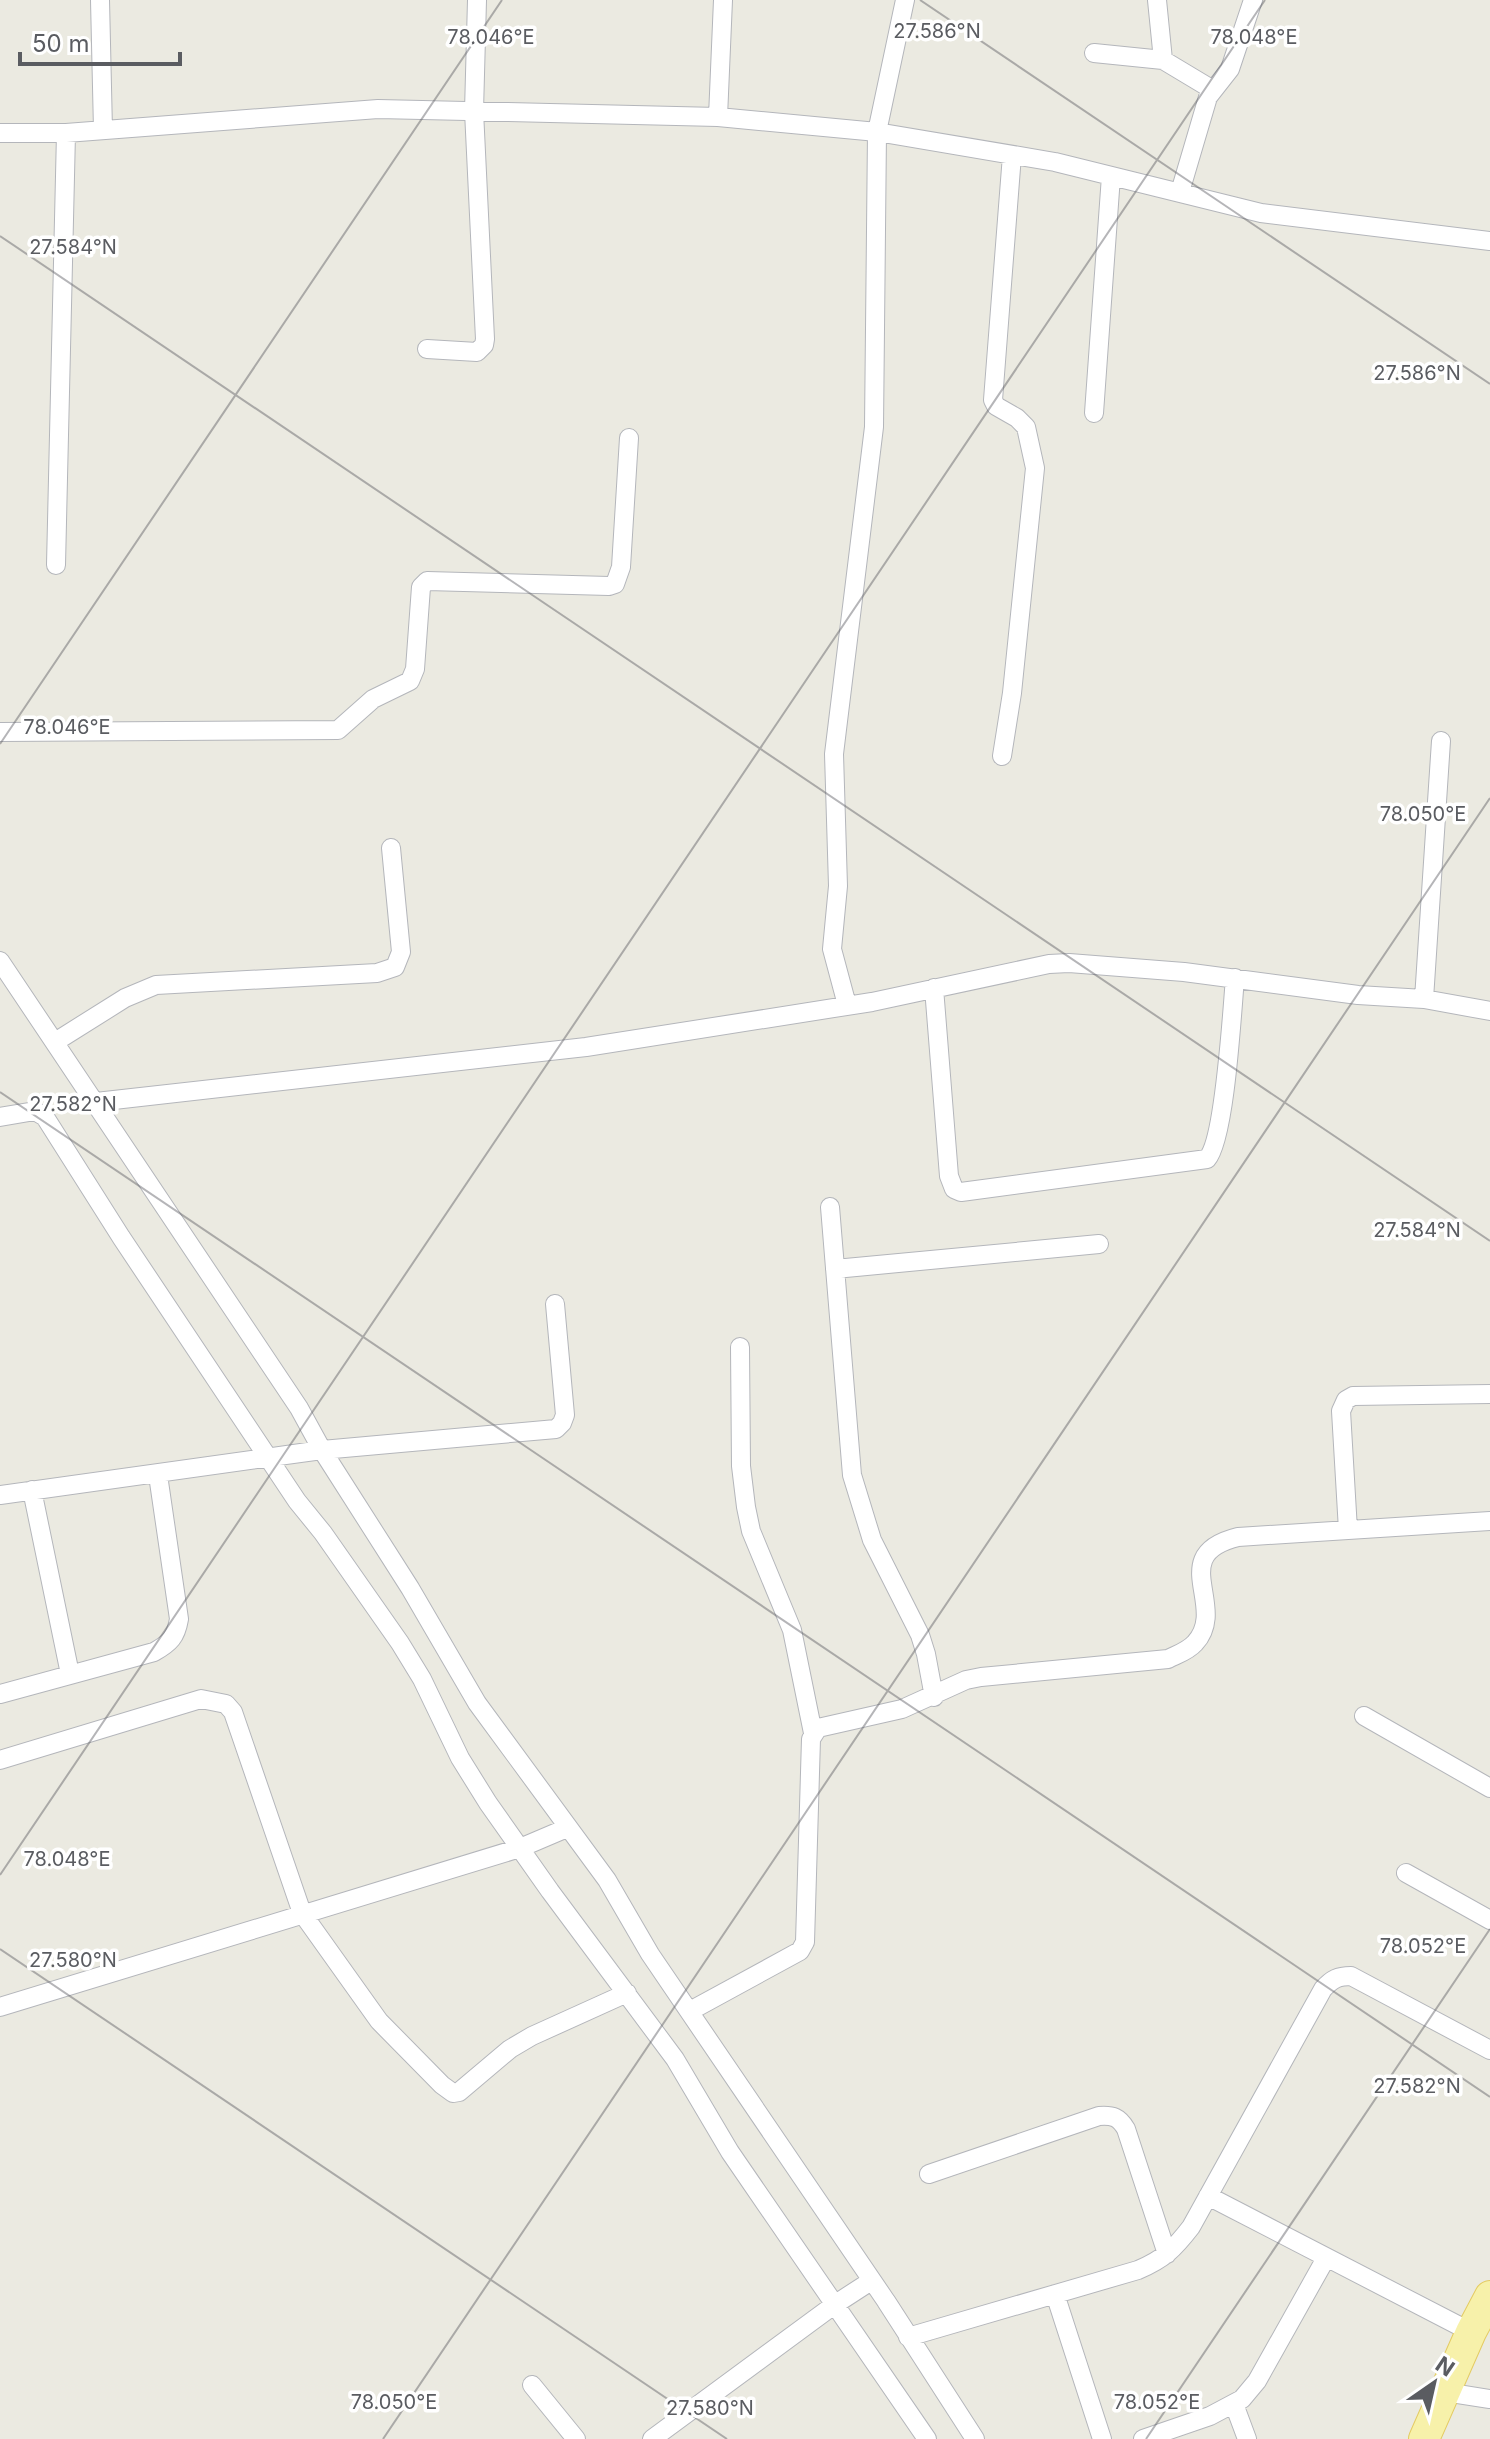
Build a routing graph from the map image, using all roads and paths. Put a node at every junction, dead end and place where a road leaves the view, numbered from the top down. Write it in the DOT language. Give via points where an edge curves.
graph roads {
  1 [pos="100,0"];
  2 [pos="477,0"];
  3 [pos="723,0"];
  4 [pos="905,0"];
  5 [pos="1157,0"];
  6 [pos="1253,0"];
  7 [pos="1094,53"];
  8 [pos="1163,60"];
  9 [pos="1213,90"];
  10 [pos="474,111"];
  11 [pos="718,117"];
  12 [pos="103,130"];
  13 [pos="877,132"];
  14 [pos="0,133"];
  15 [pos="66,133"];
  16 [pos="1012,155"];
  17 [pos="1111,176"];
  18 [pos="1180,192"];
  19 [pos="1490,241"];
  20 [pos="427,349"];
  21 [pos="1094,413"];
  22 [pos="629,438"];
  23 [pos="56,565"];
  24 [pos="0,732"];
  25 [pos="1441,741"];
  26 [pos="1002,756"];
  27 [pos="391,848"];
  28 [pos="0,961"];
  29 [pos="1235,978"];
  30 [pos="934,988"];
  31 [pos="1424,999"];
  32 [pos="847,1005"];
  33 [pos="1490,1011"];
  34 [pos="55,1042"];
  35 [pos="96,1102"];
  36 [pos="0,1117"];
  37 [pos="830,1207"];
  38 [pos="1099,1244"];
  39 [pos="835,1269"];
  40 [pos="555,1304"];
  41 [pos="740,1347"];
  42 [pos="1490,1394"];
  43 [pos="322,1450"];
  44 [pos="286,1456"];
  45 [pos="158,1475"];
  46 [pos="32,1490"];
  47 [pos="0,1495"];
  48 [pos="1490,1521"];
  49 [pos="1348,1530"];
  50 [pos="70,1674"];
  51 [pos="0,1694"];
  52 [pos="934,1697"];
  53 [pos="1364,1716"];
  54 [pos="813,1733"];
  55 [pos="0,1760"];
  56 [pos="1490,1788"];
  57 [pos="543,1839"];
  58 [pos="1406,1873"];
  59 [pos="302,1913"];
  60 [pos="1490,1920"];
  61 [pos="627,1993"];
  62 [pos="0,2007"];
  63 [pos="690,2011"];
  64 [pos="1490,2050"];
  65 [pos="929,2174"];
  66 [pos="1208,2196"];
  67 [pos="1167,2254"];
  68 [pos="1326,2258"];
  69 [pos="851,2294"];
  70 [pos="1055,2294"];
  71 [pos="1490,2296"];
  72 [pos="1471,2332"];
  73 [pos="908,2337"];
  74 [pos="532,2385"];
  75 [pos="1445,2392"];
  76 [pos="1490,2399"];
  77 [pos="1234,2404"];
  78 [pos="576,2439"];
  79 [pos="652,2439"];
  80 [pos="927,2439"];
  81 [pos="975,2439"];
  82 [pos="1102,2439"];
  83 [pos="1143,2439"];
  84 [pos="1247,2439"];
  85 [pos="1424,2439"];
  1 -- 12 [label="street"];
  2 -- 10 [label="street"];
  3 -- 11 [label="street"];
  4 -- 13 [label="street"];
  5 -- 8 [label="street"];
  6 -- 9 [label="street" via="1230,69"];
  7 -- 8 [label="street"];
  8 -- 9 [label="street"];
  9 -- 18 [label="street"];
  10 -- 11 [label="street"];
  10 -- 12 [label="street" via="378,109"];
  10 -- 20 [label="street" via="484,345 477,352"];
  11 -- 13 [label="street"];
  12 -- 15 [label="street"];
  13 -- 16 [label="street"];
  13 -- 32 [label="street" via="874,427 834,763 838,886 832,949"];
  14 -- 15 [label="street"];
  15 -- 23 [label="street"];
  16 -- 17 [label="street"];
  16 -- 26 [label="street" via="993,400 1026,427 1035,468"];
  17 -- 18 [label="street"];
  17 -- 21 [label="street"];
  18 -- 19 [label="street" via="1261,213"];
  22 -- 24 [label="street" via="621,567 615,584 427,581 421,587 410,681 373,699 338,730"];
  25 -- 31 [label="street"];
  27 -- 34 [label="street" via="401,952 395,967 377,973 156,985"];
  28 -- 34 [label="street"];
  29 -- 30 [label="street" via="1069,963"];
  29 -- 30 [label="street" via="1220,1111 1207,1159 961,1192 950,1184"];
  29 -- 31 [label="street"];
  30 -- 32 [label="street"];
  31 -- 33 [label="street"];
  32 -- 35 [label="street" via="586,1047"];
  34 -- 35 [label="street"];
  35 -- 43 [label="street"];
  36 -- 44 [label="street" via="35,1111 45,1117 121,1237"];
  37 -- 39 [label="street"];
  38 -- 39 [label="street"];
  39 -- 52 [label="street" via="852,1475 872,1540 920,1635"];
  40 -- 43 [label="street" via="565,1415 556,1429"];
  41 -- 54 [label="street" via="746,1507 760,1556 792,1630"];
  42 -- 49 [label="street" via="1346,1400 1341,1411"];
  43 -- 44 [label="street"];
  43 -- 57 [label="street" via="477,1703"];
  44 -- 45 [label="street"];
  44 -- 57 [label="street" via="297,1501 400,1643 460,1758"];
  45 -- 46 [label="street"];
  45 -- 50 [label="street" via="179,1619 176,1635 154,1652"];
  46 -- 47 [label="street"];
  46 -- 50 [label="street"];
  48 -- 49 [label="street"];
  49 -- 52 [label="street" via="1217,1542 1201,1563 1204,1624 1198,1640 1168,1659 981,1677"];
  50 -- 51 [label="street"];
  52 -- 54 [label="street" via="824,1725"];
  53 -- 56 [label="street"];
  54 -- 63 [label="street" via="805,1942 800,1951"];
  55 -- 59 [label="street" via="201,1699 226,1704"];
  57 -- 59 [label="street"];
  57 -- 61 [label="street"];
  57 -- 63 [label="street" via="607,1880"];
  58 -- 60 [label="street"];
  59 -- 61 [label="street" via="379,2021 453,2093 532,2036"];
  59 -- 62 [label="street"];
  61 -- 69 [label="street" via="675,2059 730,2152"];
  63 -- 69 [label="street"];
  64 -- 66 [label="street" via="1351,1976 1340,1976 1323,1989"];
  65 -- 67 [label="street" via="1112,2115 1126,2129"];
  66 -- 67 [label="street" via="1191,2227"];
  66 -- 68 [label="street"];
  67 -- 70 [label="street" via="1138,2270"];
  68 -- 72 [label="street"];
  68 -- 77 [label="street" via="1257,2381"];
  69 -- 73 [label="street"];
  69 -- 79 [label="street"];
  69 -- 80 [label="street" via="893,2386"];
  70 -- 73 [label="street"];
  70 -- 82 [label="street"];
  71 -- 72 [label="main road"];
  72 -- 75 [label="main road"];
  73 -- 81 [label="street"];
  74 -- 78 [label="street"];
  75 -- 76 [label="street"];
  75 -- 85 [label="main road"];
  77 -- 83 [label="street"];
  77 -- 84 [label="street"];
}
